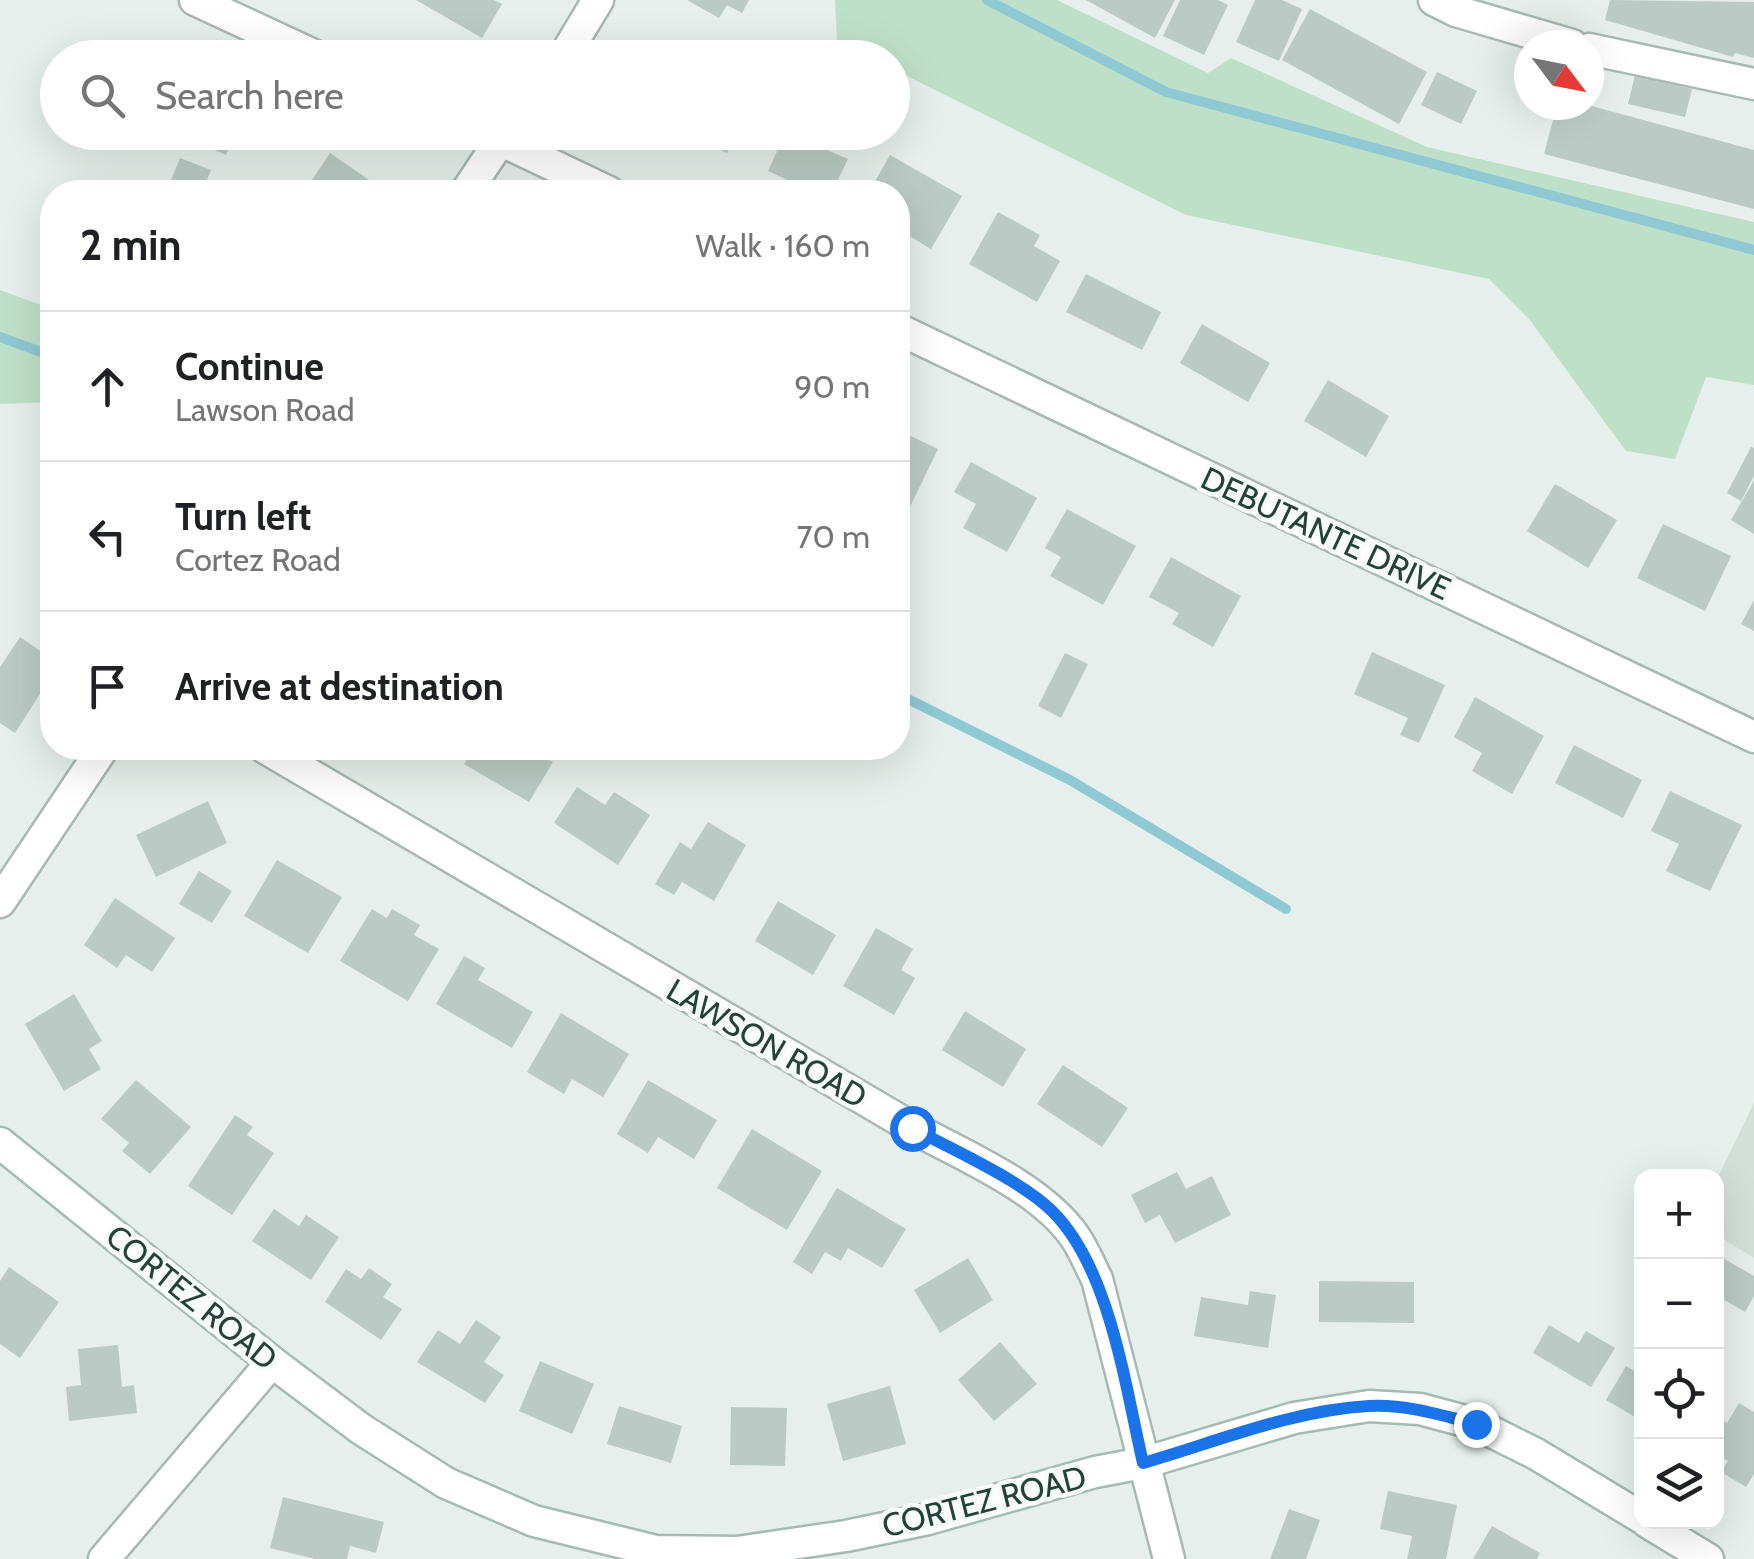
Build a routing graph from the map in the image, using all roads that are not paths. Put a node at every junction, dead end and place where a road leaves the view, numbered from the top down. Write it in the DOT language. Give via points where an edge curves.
graph roads {
  1 [pos="195,0"];
  2 [pos="598,0"];
  3 [pos="1434,0"];
  4 [pos="1522,30"];
  5 [pos="281,40"];
  6 [pos="574,40"];
  7 [pos="1604,52"];
  8 [pos="1754,84"];
  9 [pos="488,150"];
  10 [pos="526,150"];
  11 [pos="472,180"];
  12 [pos="585,180"];
  13 [pos="910,336"];
  14 [pos="1754,736"];
  15 [pos="95,760"];
  16 [pos="286,760"];
  17 [pos="0,902"];
  18 [pos="0,1143"];
  19 [pos="272,1362"];
  20 [pos="1143,1463"];
  21 [pos="1634,1514"];
  22 [pos="1659,1529"];
  23 [pos="104,1559"];
  24 [pos="1169,1559"];
  25 [pos="1708,1559"];
  1 -- 5 [label="street"];
  2 -- 6 [label="street"];
  3 -- 4 [label="street"];
  7 -- 8 [label="street"];
  9 -- 11 [label="street"];
  10 -- 12 [label="street"];
  13 -- 14 [label="street, DEBUTANTE DRIVE"];
  15 -- 17 [label="street"];
  16 -- 20 [label="street, LAWSON ROAD" via="1050,1208 1076,1238 1097,1280"];
  18 -- 19 [label="street, CORTEZ ROAD"];
  19 -- 20 [label="street, CORTEZ ROAD" via="446,1483 534,1521 656,1550 737,1552 846,1536"];
  19 -- 23 [label="street"];
  20 -- 21 [label="street, CORTEZ ROAD" via="1294,1418 1369,1406 1420,1409 1476,1424"];
  20 -- 24 [label="street, LAWSON ROAD"];
  22 -- 25 [label="street, CORTEZ ROAD"];
}
